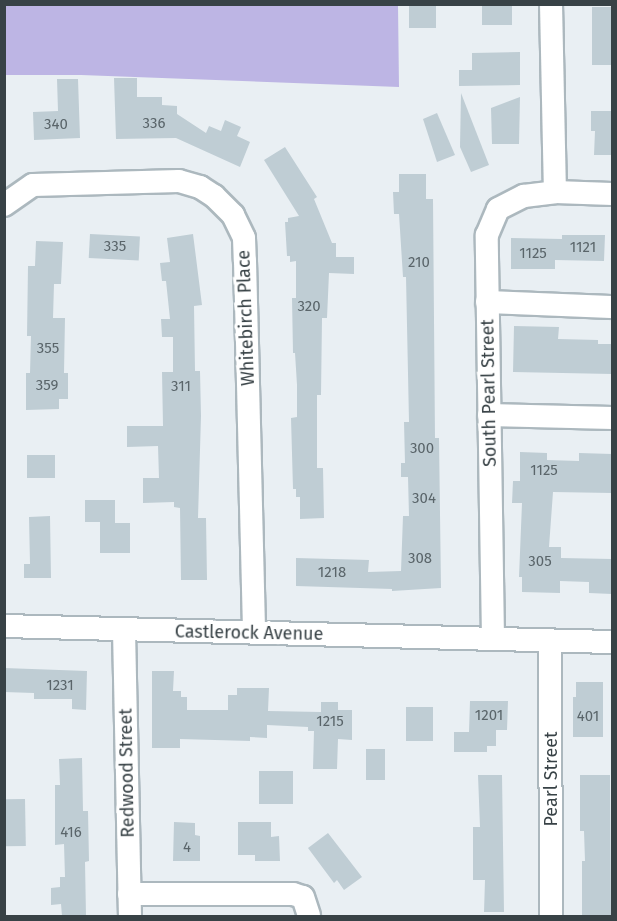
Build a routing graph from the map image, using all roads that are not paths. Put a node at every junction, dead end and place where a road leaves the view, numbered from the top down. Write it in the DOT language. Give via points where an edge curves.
graph roads {
  1 [pos="551,4"];
  2 [pos="555,192"];
  3 [pos="612,194"];
  4 [pos="4,205"];
  5 [pos="487,302"];
  6 [pos="612,307"];
  7 [pos="489,415"];
  8 [pos="612,418"];
  9 [pos="4,626"];
  10 [pos="124,630"];
  11 [pos="254,633"];
  12 [pos="493,639"];
  13 [pos="550,641"];
  14 [pos="612,642"];
  15 [pos="130,905"];
  16 [pos="309,916"];
  17 [pos="551,916"];
  1 -- 2 [label="street"];
  2 -- 3 [label="street, South Pearl Street"];
  2 -- 5 [label="street, South Pearl Street" via="524,196 498,209 487,235"];
  4 -- 11 [label="street, Whitebirch Place" via="33,185 179,181 200,187 233,215 244,238"];
  5 -- 6 [label="street"];
  5 -- 7 [label="street, South Pearl Street"];
  7 -- 8 [label="street"];
  7 -- 12 [label="street, South Pearl Street"];
  9 -- 10 [label="street, Castlerock Avenue"];
  10 -- 11 [label="street, Castlerock Avenue"];
  10 -- 15 [label="street, Redwood Street"];
  11 -- 12 [label="street, Castlerock Avenue"];
  12 -- 13 [label="street, Castlerock Avenue"];
  13 -- 14 [label="street"];
  13 -- 17 [label="street, Pearl Street"];
  15 -- 16 [label="street" via="293,894 303,897"];
}
